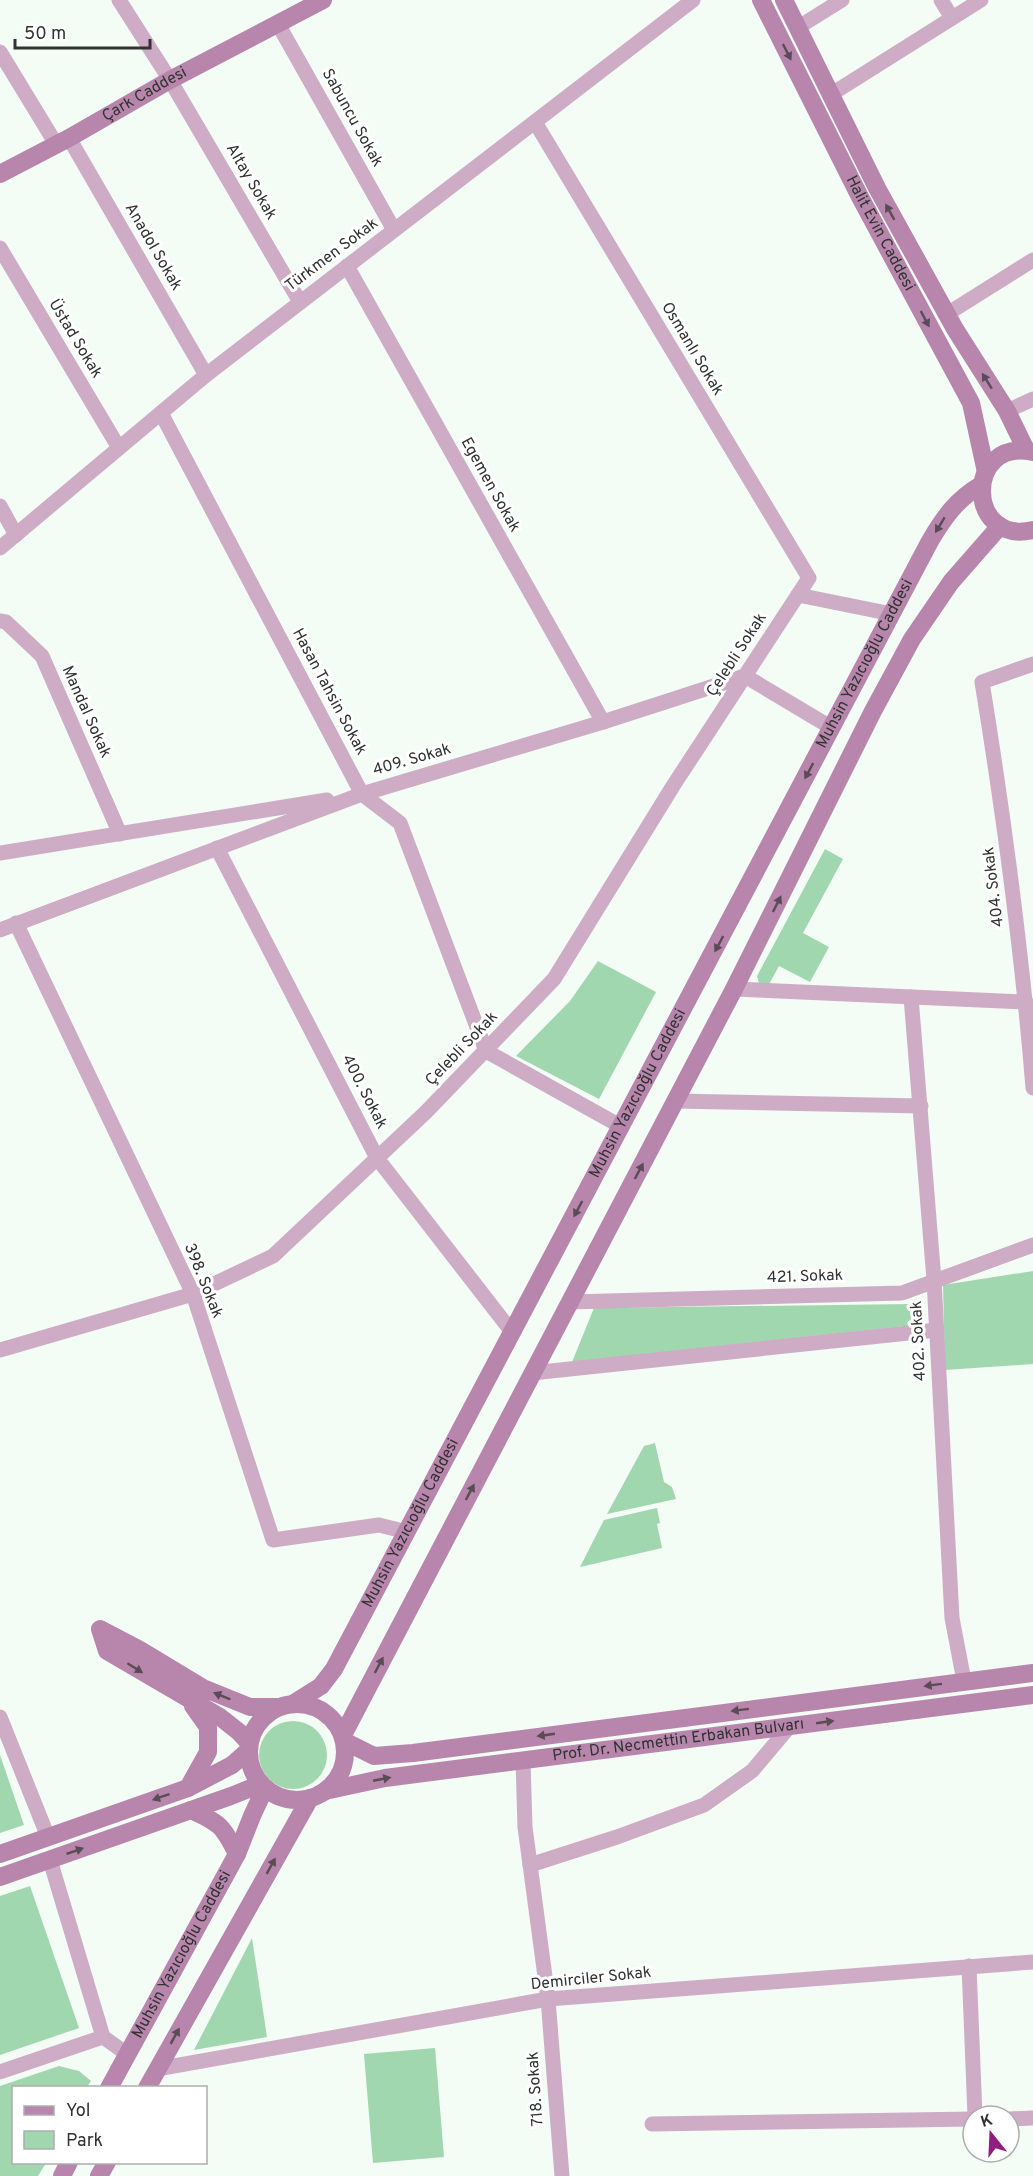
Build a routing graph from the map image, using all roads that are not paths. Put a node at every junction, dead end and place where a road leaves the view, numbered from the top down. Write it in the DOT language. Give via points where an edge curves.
graph roads {
  1 [pos="118,0"];
  2 [pos="693,0"];
  3 [pos="761,0"];
  4 [pos="784,0"];
  5 [pos="842,0"];
  6 [pos="941,0"];
  7 [pos="981,0"];
  8 [pos="316,1"];
  9 [pos="952,18"];
  10 [pos="278,24"];
  11 [pos="797,28"];
  12 [pos="0,52"];
  13 [pos="170,80"];
  14 [pos="830,95"];
  15 [pos="535,122"];
  16 [pos="62,141"];
  17 [pos="0,174"];
  18 [pos="394,230"];
  19 [pos="0,248"];
  20 [pos="1033,260"];
  21 [pos="346,266"];
  22 [pos="300,302"];
  23 [pos="947,314"];
  24 [pos="206,375"];
  25 [pos="1033,399"];
  26 [pos="1007,411"];
  27 [pos="161,413"];
  28 [pos="119,448"];
  29 [pos="1029,451"];
  30 [pos="983,478"];
  31 [pos="0,506"];
  32 [pos="1000,526"];
  33 [pos="1026,531"];
  34 [pos="16,535"];
  35 [pos="0,548"];
  36 [pos="1033,548"];
  37 [pos="798,595"];
  38 [pos="892,614"];
  39 [pos="0,621"];
  40 [pos="1033,664"];
  41 [pos="745,676"];
  42 [pos="603,722"];
  43 [pos="832,728"];
  44 [pos="362,794"];
  45 [pos="120,834"];
  46 [pos="217,848"];
  47 [pos="0,853"];
  48 [pos="16,923"];
  49 [pos="0,930"];
  50 [pos="734,989"];
  51 [pos="911,997"];
  52 [pos="1026,1002"];
  53 [pos="486,1051"];
  54 [pos="1033,1088"];
  55 [pos="675,1101"];
  56 [pos="921,1106"];
  57 [pos="622,1127"];
  58 [pos="377,1158"];
  59 [pos="1033,1245"];
  60 [pos="934,1280"];
  61 [pos="193,1294"];
  62 [pos="570,1302"];
  63 [pos="937,1330"];
  64 [pos="512,1332"];
  65 [pos="0,1350"];
  66 [pos="532,1373"];
  67 [pos="407,1532"];
  68 [pos="1033,1673"];
  69 [pos="964,1682"];
  70 [pos="1033,1695"];
  71 [pos="361,1700"];
  72 [pos="191,1702"];
  73 [pos="286,1705"];
  74 [pos="0,1717"];
  75 [pos="790,1726"];
  76 [pos="343,1738"];
  77 [pos="249,1747"];
  78 [pos="413,1753"];
  79 [pos="523,1760"];
  80 [pos="263,1786"];
  81 [pos="188,1788"];
  82 [pos="317,1795"];
  83 [pos="191,1809"];
  84 [pos="48,1837"];
  85 [pos="0,1854"];
  86 [pos="237,1854"];
  87 [pos="50,1860"];
  88 [pos="530,1865"];
  89 [pos="0,1877"];
  90 [pos="1033,1962"];
  91 [pos="969,1966"];
  92 [pos="548,1999"];
  93 [pos="103,2037"];
  94 [pos="127,2054"];
  95 [pos="157,2069"];
  96 [pos="0,2072"];
  97 [pos="110,2086"];
  98 [pos="148,2086"];
  99 [pos="974,2104"];
  100 [pos="961,2118"];
  101 [pos="652,2124"];
  102 [pos="562,2176"];
  1 -- 13 [label="street, Altay Sokak"];
  2 -- 15 [label="street, Türkmen Sokak"];
  3 -- 30 [label="main road, Halit Evin Caddesi, one-way" via="860,197 971,403"];
  4 -- 11 [label="main road, Halit Evin Caddesi"];
  5 -- 11 [label="street"];
  6 -- 9 [label="street"];
  7 -- 9 [label="street"];
  8 -- 10 [label="main road, Çark Caddesi"];
  9 -- 14 [label="street"];
  10 -- 13 [label="main road, Çark Caddesi"];
  10 -- 18 [label="street, Sabuncu Sokak"];
  11 -- 14 [label="main road, Halit Evin Caddesi"];
  12 -- 16 [label="street, Anadol Sokak"];
  13 -- 16 [label="main road, Çark Caddesi"];
  13 -- 22 [label="street, Altay Sokak"];
  23 -- 14 [label="main road, Halit Evin Caddesi, one-way"];
  15 -- 18 [label="street, Türkmen Sokak"];
  15 -- 37 [label="street, Osmanlı Sokak" via="809,578"];
  16 -- 17 [label="main road, Çark Caddesi"];
  16 -- 24 [label="street, Anadol Sokak"];
  18 -- 21 [label="street, Türkmen Sokak"];
  19 -- 28 [label="street, Üstad Sokak"];
  20 -- 23 [label="street"];
  21 -- 22 [label="street, Türkmen Sokak"];
  21 -- 42 [label="street, Egemen Sokak"];
  22 -- 24 [label="street, Türkmen Sokak"];
  26 -- 23 [label="main road, Halit Evin Caddesi, one-way"];
  24 -- 27 [label="street, Türkmen Sokak"];
  25 -- 26 [label="street"];
  26 -- 29 [label="main road, Halit Evin Caddesi"];
  27 -- 28 [label="street, Türkmen Sokak"];
  27 -- 44 [label="street, Hasan Tahsin Sokak"];
  28 -- 34 [label="street, Türkmen Sokak"];
  29 -- 30 [label="main road, Muhsin Yazıcıoğlu Caddesi" via="1006,453 991,464"];
  30 -- 32 [label="main road, Halit Evin Caddesi" via="984,508"];
  30 -- 38 [label="main road, Muhsin Yazıcıoğlu Caddesi, one-way" via="943,519"];
  31 -- 34 [label="street"];
  32 -- 33 [label="main road"];
  50 -- 32 [label="main road, Muhsin Yazıcıoğlu Caddesi, one-way" via="912,639 951,582"];
  33 -- 36 [label="main road"];
  34 -- 35 [label="street, Türkmen Sokak"];
  37 -- 38 [label="street"];
  37 -- 41 [label="street, Çelebli Sokak"];
  38 -- 43 [label="main road, Muhsin Yazıcıoğlu Caddesi"];
  39 -- 45 [label="street, Mandal Sokak" via="6,622 42,656"];
  40 -- 52 [label="street, 404. Sokak" via="982,682"];
  41 -- 42 [label="street, 409. Sokak"];
  41 -- 43 [label="street"];
  41 -- 53 [label="street, Çelebli Sokak" via="554,979"];
  42 -- 44 [label="street, 409. Sokak"];
  43 -- 57 [label="main road, Muhsin Yazıcıoğlu Caddesi, one-way"];
  44 -- 45 [label="street"];
  44 -- 46 [label="street, 409. Sokak"];
  44 -- 53 [label="street, Hasan Tahsin Sokak" via="400,823"];
  45 -- 47 [label="street"];
  46 -- 48 [label="street, 409. Sokak"];
  46 -- 58 [label="street, 400. Sokak"];
  48 -- 49 [label="street, 409. Sokak"];
  48 -- 61 [label="street, 398. Sokak"];
  50 -- 51 [label="street"];
  50 -- 55 [label="main road, Muhsin Yazıcıoğlu Caddesi"];
  51 -- 52 [label="street"];
  51 -- 56 [label="street, 402. Sokak"];
  52 -- 54 [label="street, 404. Sokak"];
  53 -- 57 [label="street"];
  53 -- 58 [label="street, Çelebli Sokak"];
  55 -- 56 [label="street"];
  62 -- 55 [label="main road, Muhsin Yazıcıoğlu Caddesi, one-way"];
  56 -- 60 [label="street, 402. Sokak"];
  57 -- 64 [label="main road, Muhsin Yazıcıoğlu Caddesi, one-way"];
  58 -- 61 [label="street, Çelebli Sokak" via="273,1256"];
  58 -- 64 [label="street, 400. Sokak"];
  59 -- 60 [label="street, 421. Sokak"];
  60 -- 62 [label="street, 421. Sokak" via="902,1293"];
  60 -- 63 [label="street, 402. Sokak"];
  61 -- 65 [label="street, Çelebli Sokak"];
  61 -- 67 [label="street, 398. Sokak" via="273,1540 379,1525"];
  62 -- 66 [label="main road, Muhsin Yazıcıoğlu Caddesi"];
  63 -- 66 [label="street"];
  63 -- 69 [label="street, 402. Sokak" via="952,1618"];
  64 -- 67 [label="main road, Muhsin Yazıcıoğlu Caddesi"];
  71 -- 66 [label="main road, Muhsin Yazıcıoğlu Caddesi, one-way"];
  67 -- 73 [label="main road, Muhsin Yazıcıoğlu Caddesi" via="334,1669 321,1686"];
  68 -- 69 [label="main road, Prof. Dr. Necmettin Erbakan Bulvarı"];
  69 -- 78 [label="main road, Prof. Dr. Necmettin Erbakan Bulvarı, one-way"];
  75 -- 70 [label="main road, Prof. Dr. Necmettin Erbakan Bulvarı, one-way"];
  71 -- 76 [label="main road, Muhsin Yazıcıoğlu Caddesi"];
  71 -- 78 [label="main road" via="356,1720 365,1745 379,1752"];
  73 -- 72 [label="main road, one-way" via="250,1707 203,1688 100,1629 107,1651"];
  72 -- 77 [label="main road" via="220,1717 239,1732"];
  72 -- 81 [label="main road" via="208,1727 208,1752"];
  73 -- 76 [label="main road" via="309,1705 324,1711"];
  73 -- 77 [label="main road" via="265,1715 255,1727"];
  74 -- 84 [label="street"];
  75 -- 79 [label="main road, Prof. Dr. Necmettin Erbakan Bulvarı"];
  75 -- 88 [label="street" via="752,1771 704,1804"];
  76 -- 78 [label="main road, Prof. Dr. Necmettin Erbakan Bulvarı" via="374,1756"];
  76 -- 82 [label="main road" via="343,1766 336,1780"];
  77 -- 80 [label="main road" via="254,1775"];
  77 -- 81 [label="main road" via="232,1765"];
  82 -- 79 [label="main road, Prof. Dr. Necmettin Erbakan Bulvarı, one-way" via="384,1778"];
  79 -- 88 [label="street, 718. Sokak"];
  80 -- 82 [label="main road" via="294,1800"];
  80 -- 83 [label="main road"];
  80 -- 86 [label="main road, Muhsin Yazıcıoğlu Caddesi"];
  81 -- 84 [label="main road, one-way"];
  95 -- 82 [label="main road, Muhsin Yazıcıoğlu Caddesi, one-way"];
  83 -- 86 [label="main road" via="217,1822"];
  87 -- 83 [label="main road, one-way"];
  84 -- 85 [label="main road"];
  86 -- 94 [label="main road, Muhsin Yazıcıoğlu Caddesi"];
  87 -- 89 [label="main road"];
  87 -- 93 [label="street"];
  88 -- 92 [label="street, 718. Sokak"];
  90 -- 91 [label="street, Demirciler Sokak"];
  91 -- 92 [label="street, Demirciler Sokak"];
  91 -- 99 [label="street"];
  92 -- 95 [label="street, Demirciler Sokak"];
  92 -- 102 [label="street, 718. Sokak"];
  93 -- 94 [label="street"];
  93 -- 96 [label="street"];
  94 -- 97 [label="main road, Muhsin Yazıcıoğlu Caddesi"];
  95 -- 98 [label="main road, Muhsin Yazıcıoğlu Caddesi"];
  100 -- 101 [label="street"];
}
